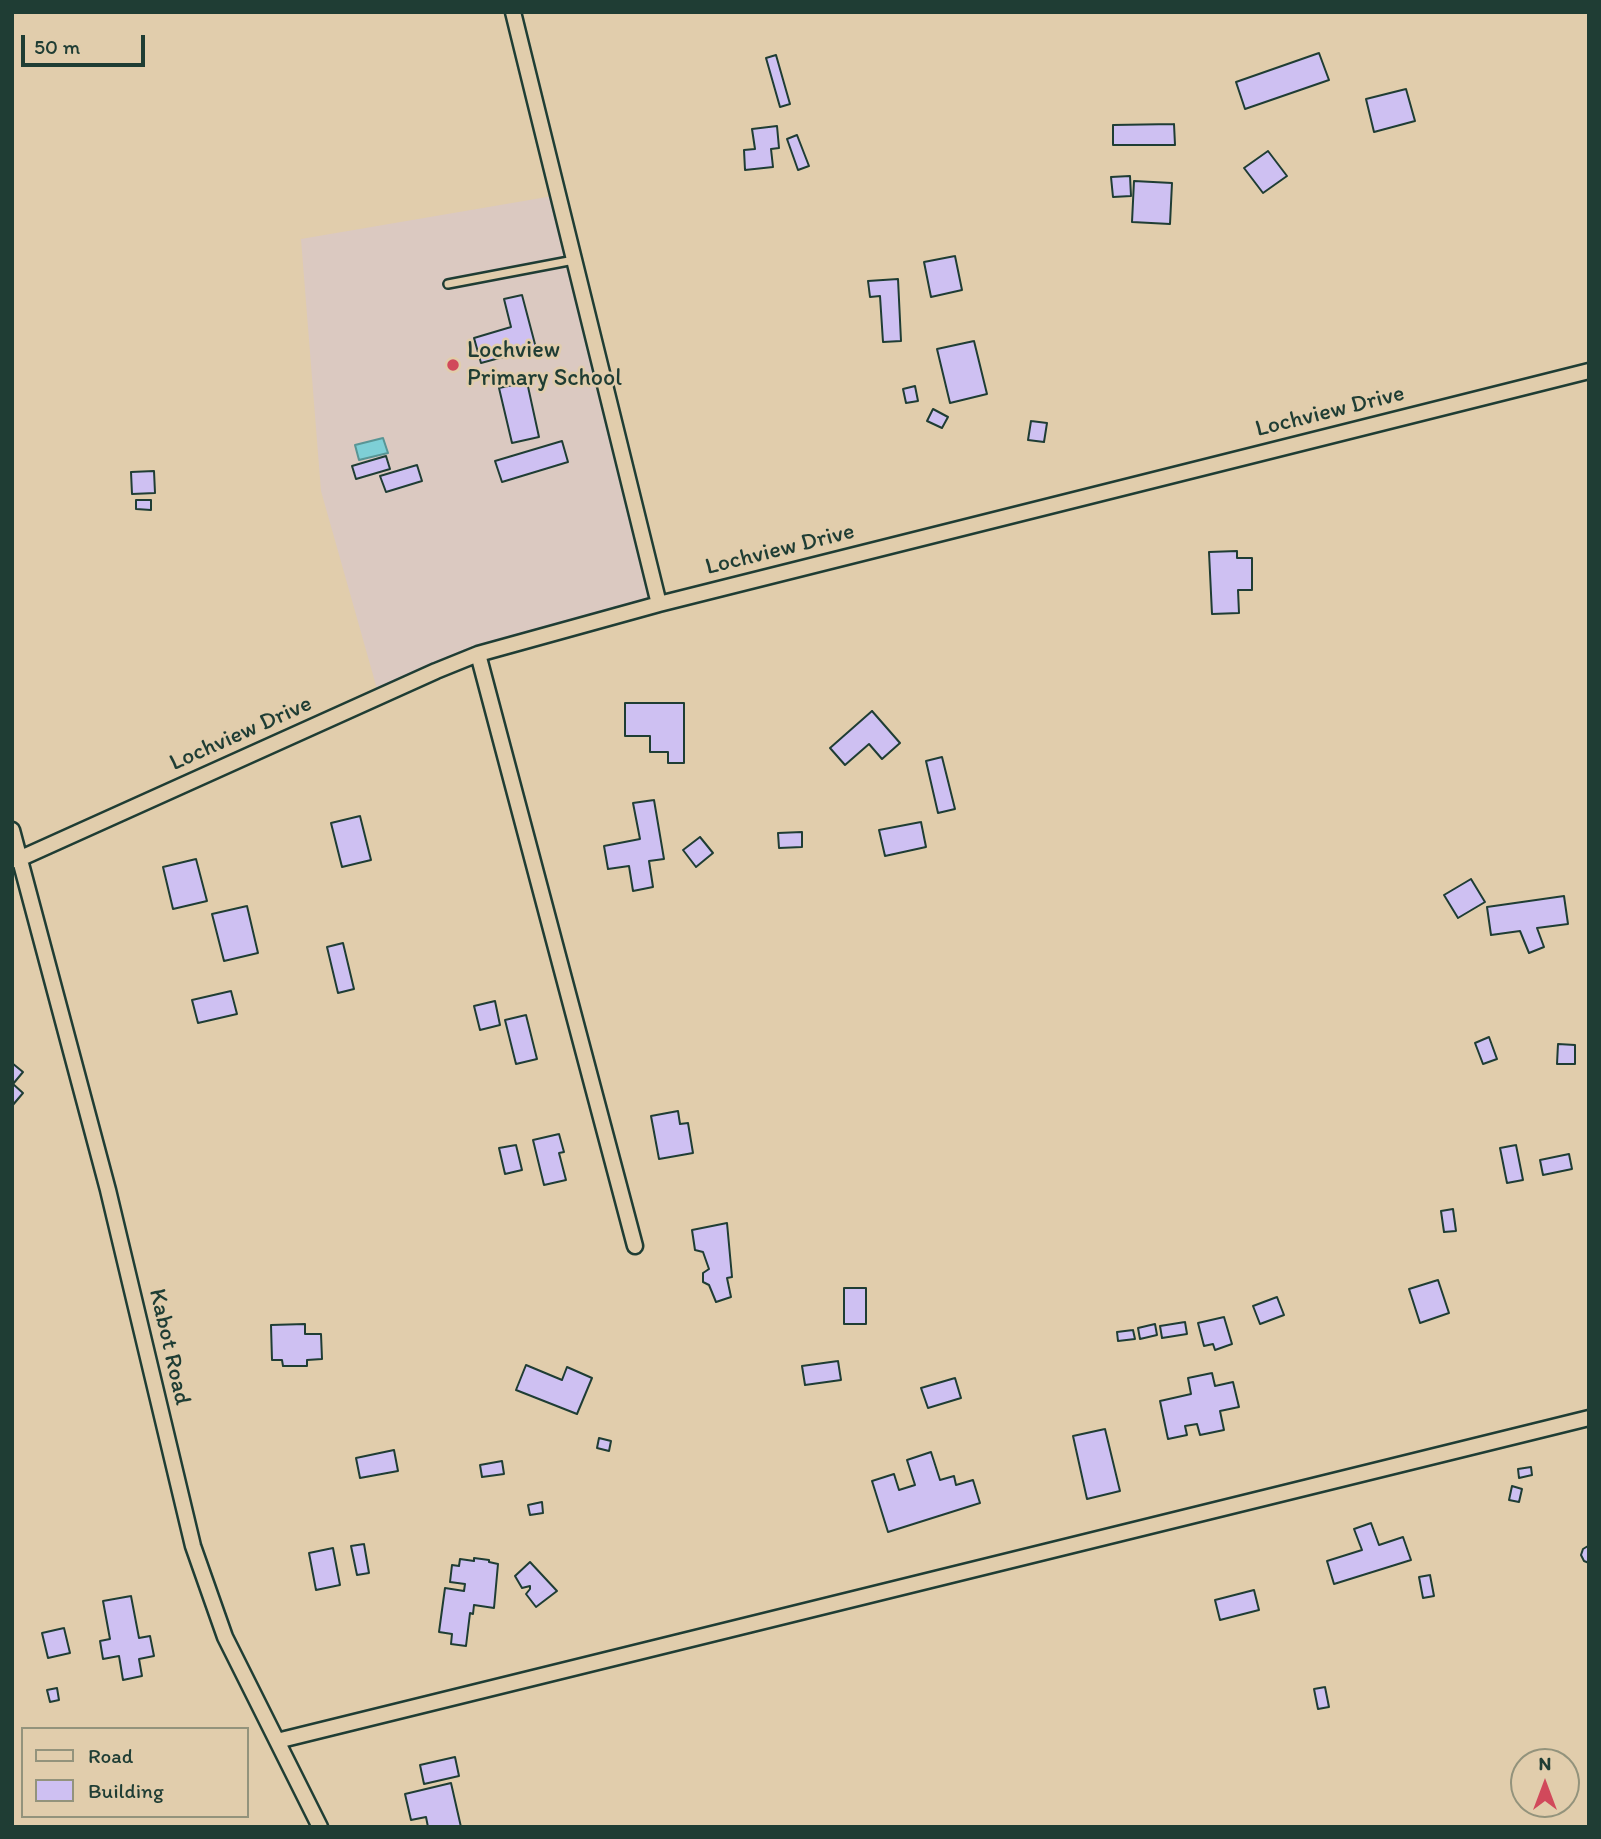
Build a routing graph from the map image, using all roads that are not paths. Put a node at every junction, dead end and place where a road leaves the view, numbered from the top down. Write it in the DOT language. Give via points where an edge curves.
graph roads {
  1 [pos="513,12"];
  2 [pos="574,260"];
  3 [pos="448,284"];
  4 [pos="1589,371"];
  5 [pos="659,604"];
  6 [pos="478,654"];
  7 [pos="12,830"];
  8 [pos="16,860"];
  9 [pos="635,1246"];
  10 [pos="1589,1418"];
  11 [pos="277,1741"];
  12 [pos="320,1827"];
  1 -- 2 [label="street"];
  2 -- 3 [label="lane"];
  2 -- 5 [label="street"];
  4 -- 5 [label="street, Lochview Drive"];
  5 -- 6 [label="street, Lochview Drive"];
  6 -- 8 [label="street, Lochview Drive"];
  6 -- 9 [label="street"];
  7 -- 8 [label="street, Kabot Road"];
  8 -- 11 [label="street, Kabot Road" via="108,1189 193,1546 225,1637"];
  10 -- 11 [label="street"];
  11 -- 12 [label="street, Kabot Road"];
}
